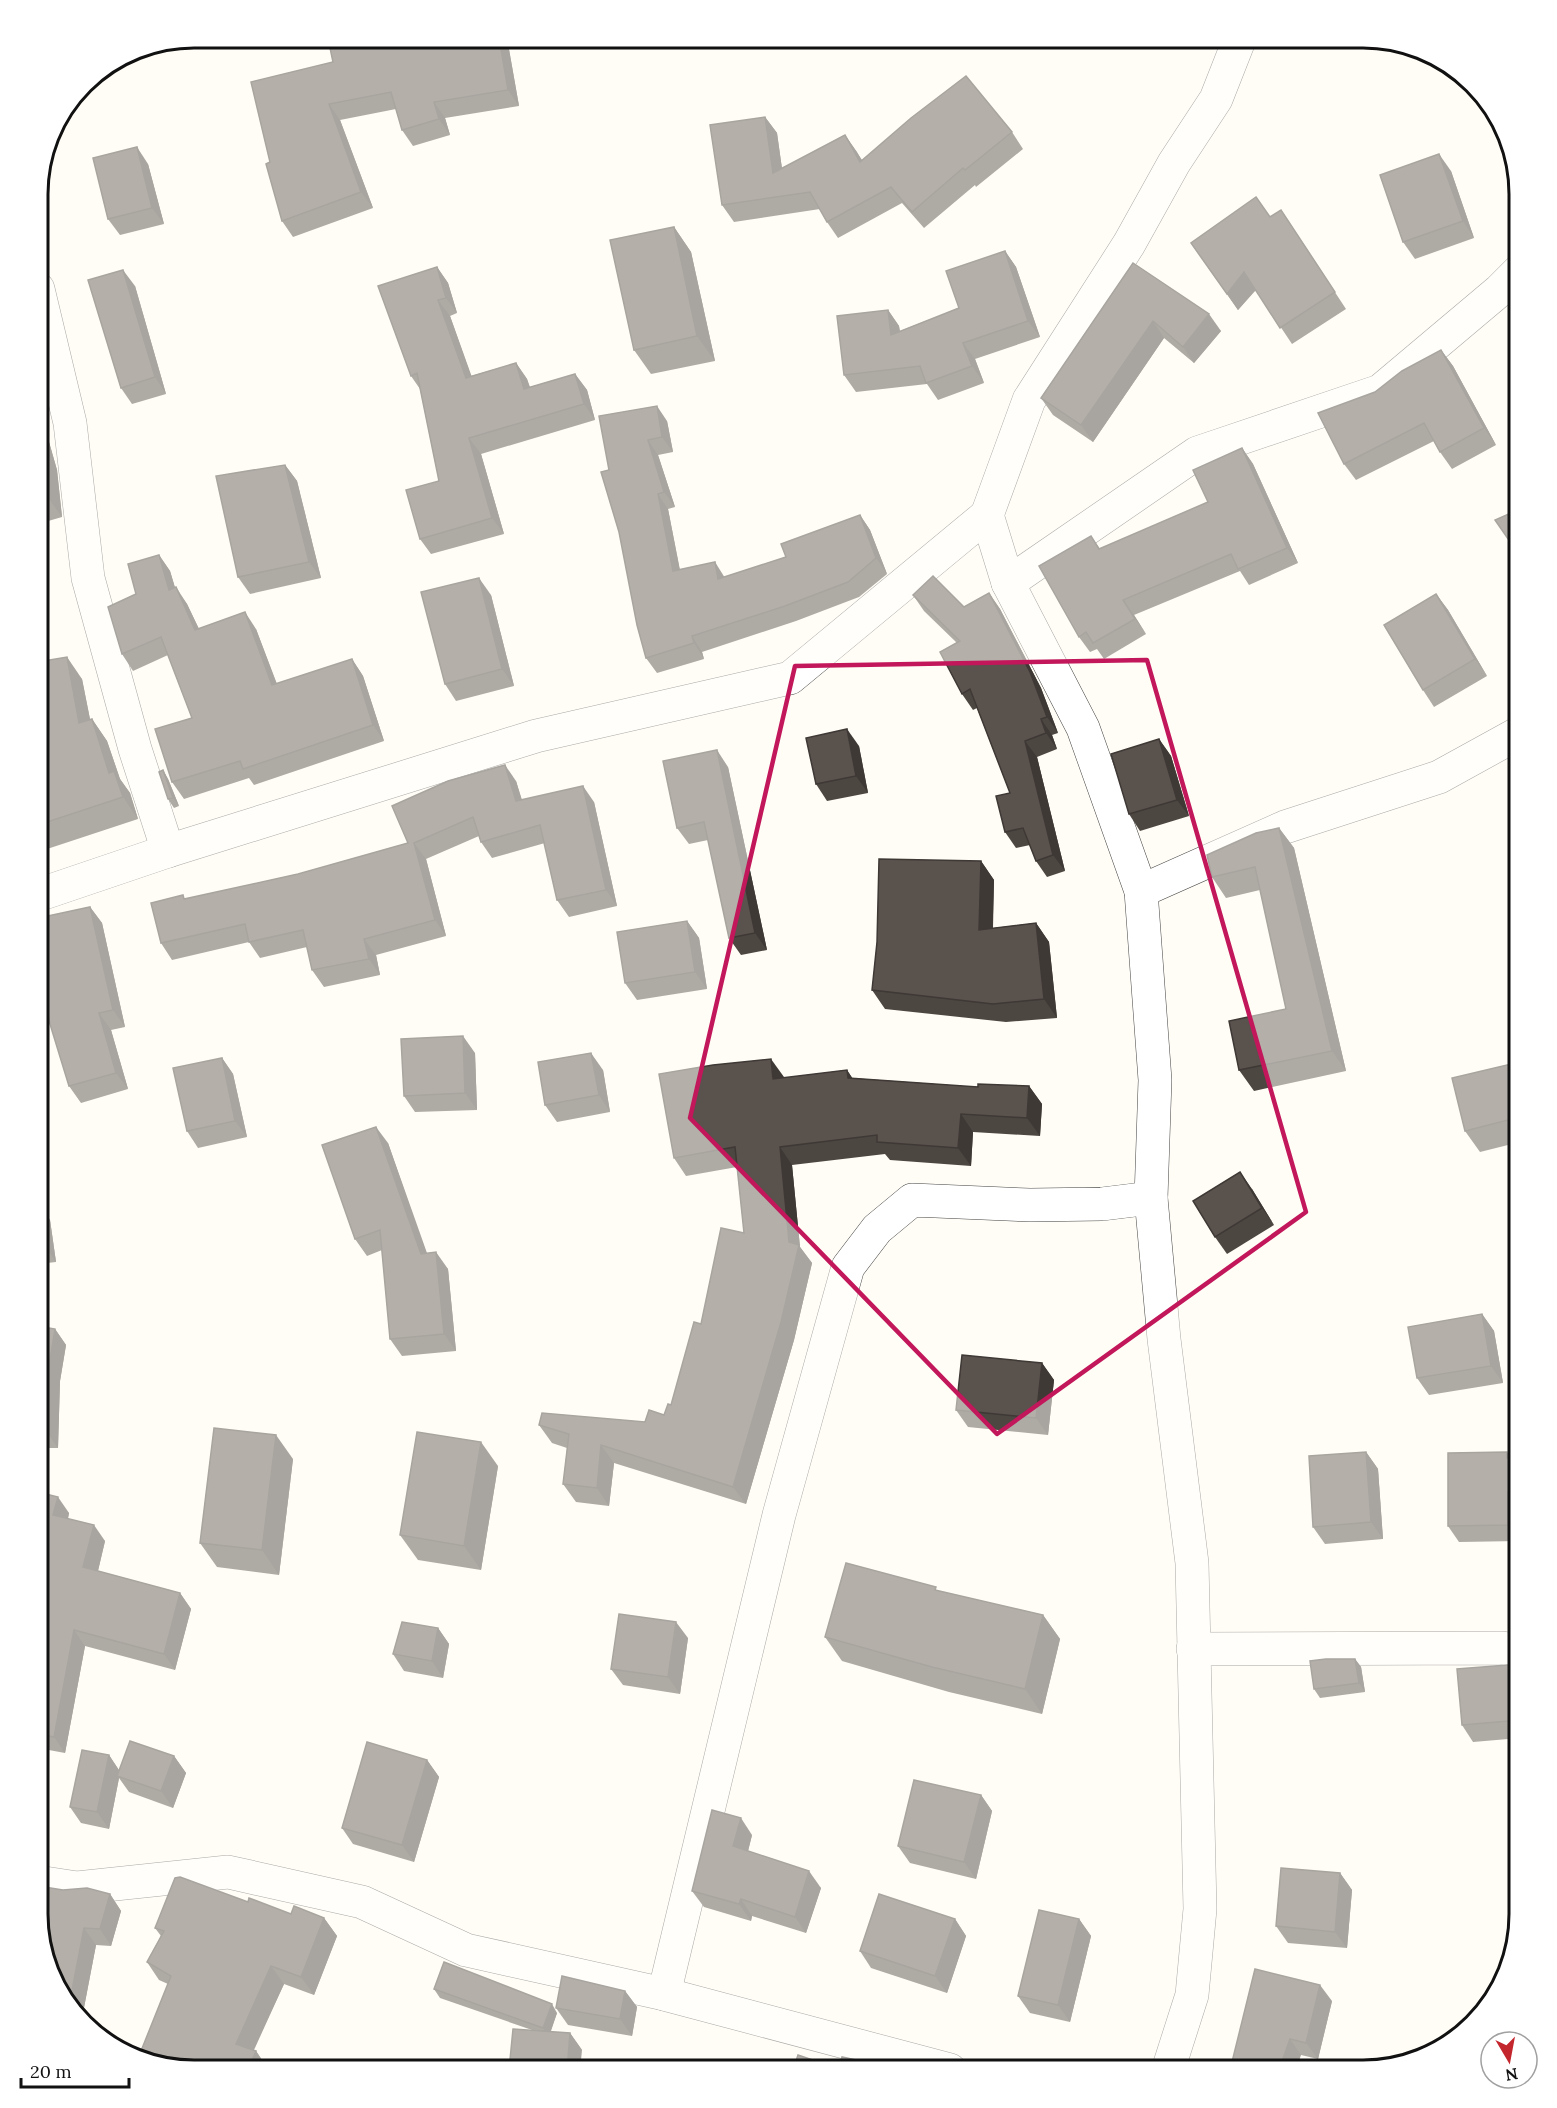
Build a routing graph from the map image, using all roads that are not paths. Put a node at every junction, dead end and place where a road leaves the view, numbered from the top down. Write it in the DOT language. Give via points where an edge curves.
graph roads {
  1 [pos="1236,48"];
  2 [pos="1509,281"];
  3 [pos="48,331"];
  4 [pos="987,515"];
  5 [pos="1008,583"];
  6 [pos="1509,739"];
  7 [pos="168,851"];
  8 [pos="1141,891"];
  9 [pos="48,892"];
  10 [pos="1151,1198"];
  11 [pos="1193,1649"];
  12 [pos="1509,1649"];
  13 [pos="48,1883"];
  14 [pos="664,1994"];
  15 [pos="912,2060"];
  16 [pos="1171,2060"];
  1 -- 4 [label="street" via="1216,99 1029,400"];
  2 -- 5 [label="street" via="1380,391 1197,453"];
  3 -- 7 [label="street" via="70,423 88,578"];
  4 -- 5 [label="street"];
  4 -- 7 [label="street" via="790,678 536,736"];
  5 -- 8 [label="street" via="1083,728"];
  6 -- 8 [label="street" via="1439,777 1285,827"];
  7 -- 9 [label="street"];
  8 -- 10 [label="street" via="1155,1080"];
  10 -- 11 [label="street" via="1192,1563"];
  10 -- 14 [label="street" via="1102,1204 1030,1205 912,1200 877,1229 848,1267 779,1515"];
  11 -- 12 [label="street"];
  11 -- 16 [label="street" via="1200,1909 1192,1995"];
  13 -- 14 [label="street" via="77,1887 228,1872 362,1902 466,1950"];
  14 -- 15 [label="street"];
}
